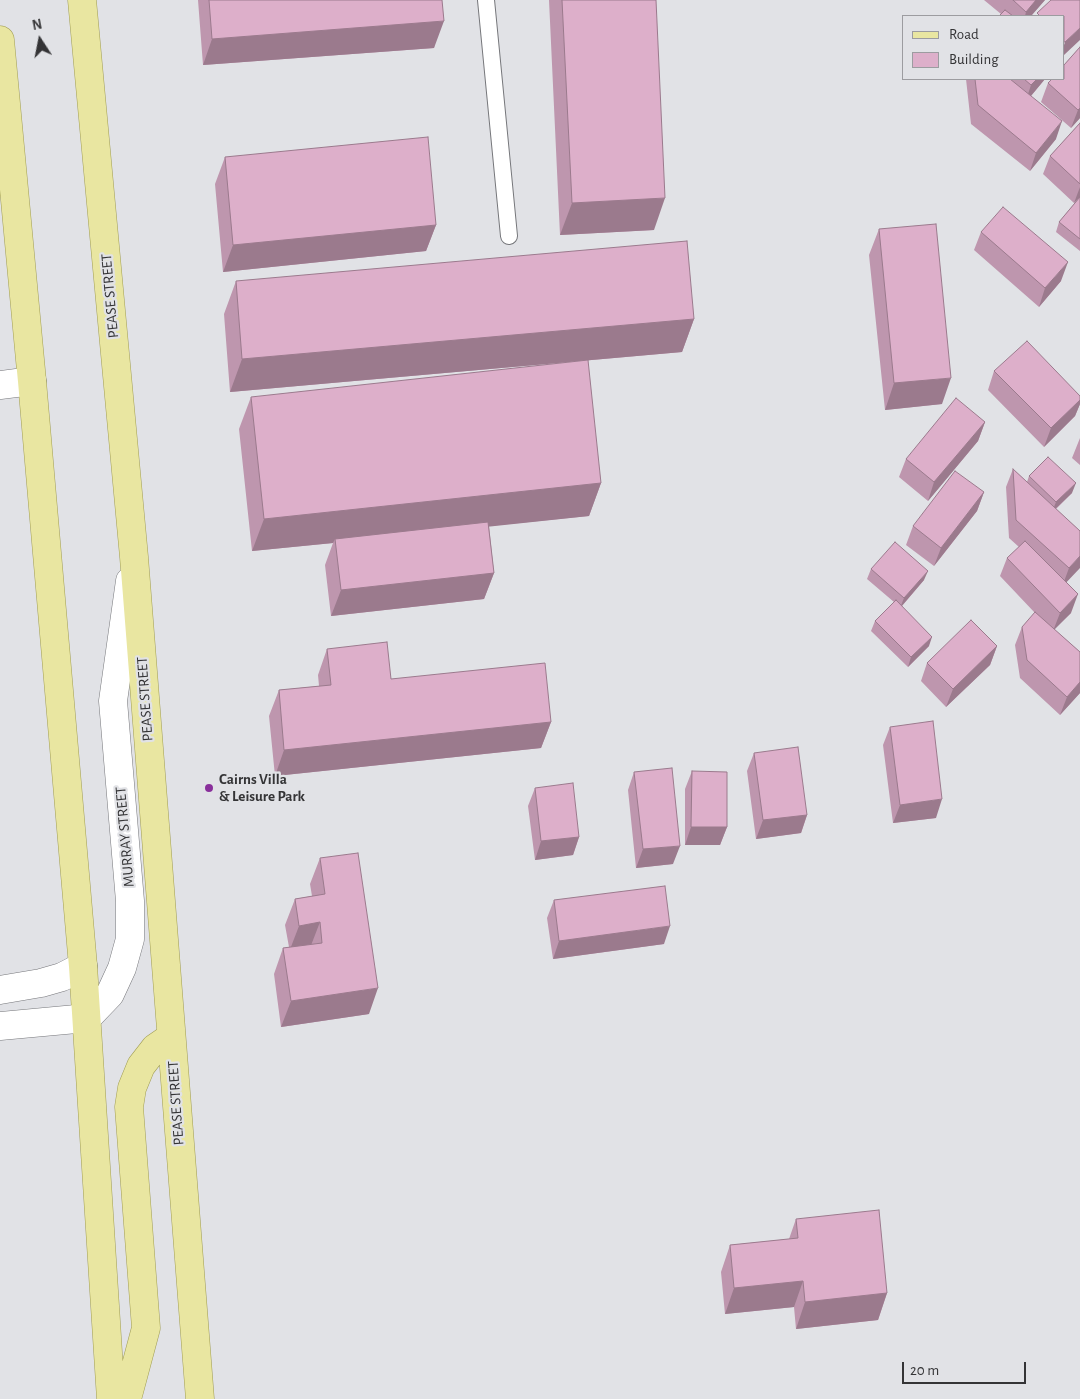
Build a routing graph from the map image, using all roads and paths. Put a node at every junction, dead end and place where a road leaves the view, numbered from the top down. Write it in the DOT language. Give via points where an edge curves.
graph roads {
  1 [pos="82,0"];
  2 [pos="486,0"];
  3 [pos="0,40"];
  4 [pos="509,236"];
  5 [pos="32,381"];
  6 [pos="0,385"];
  7 [pos="134,557"];
  8 [pos="82,966"];
  9 [pos="0,990"];
  10 [pos="86,1018"];
  11 [pos="0,1026"];
  12 [pos="171,1037"];
  13 [pos="111,1399"];
  14 [pos="127,1399"];
  15 [pos="200,1399"];
  1 -- 7 [label="main road, PEASE STREET"];
  2 -- 4 [label="lane"];
  3 -- 5 [label="main road"];
  5 -- 6 [label="street"];
  5 -- 8 [label="main road"];
  7 -- 10 [label="street, MURRAY STREET" via="113,701 130,901 130,939 110,994"];
  7 -- 12 [label="main road, PEASE STREET"];
  8 -- 9 [label="street" via="62,977"];
  8 -- 10 [label="main road"];
  10 -- 11 [label="street"];
  10 -- 13 [label="main road"];
  12 -- 14 [label="main road" via="155,1048 141,1066 130,1097 146,1328"];
  12 -- 15 [label="main road, PEASE STREET"];
}
